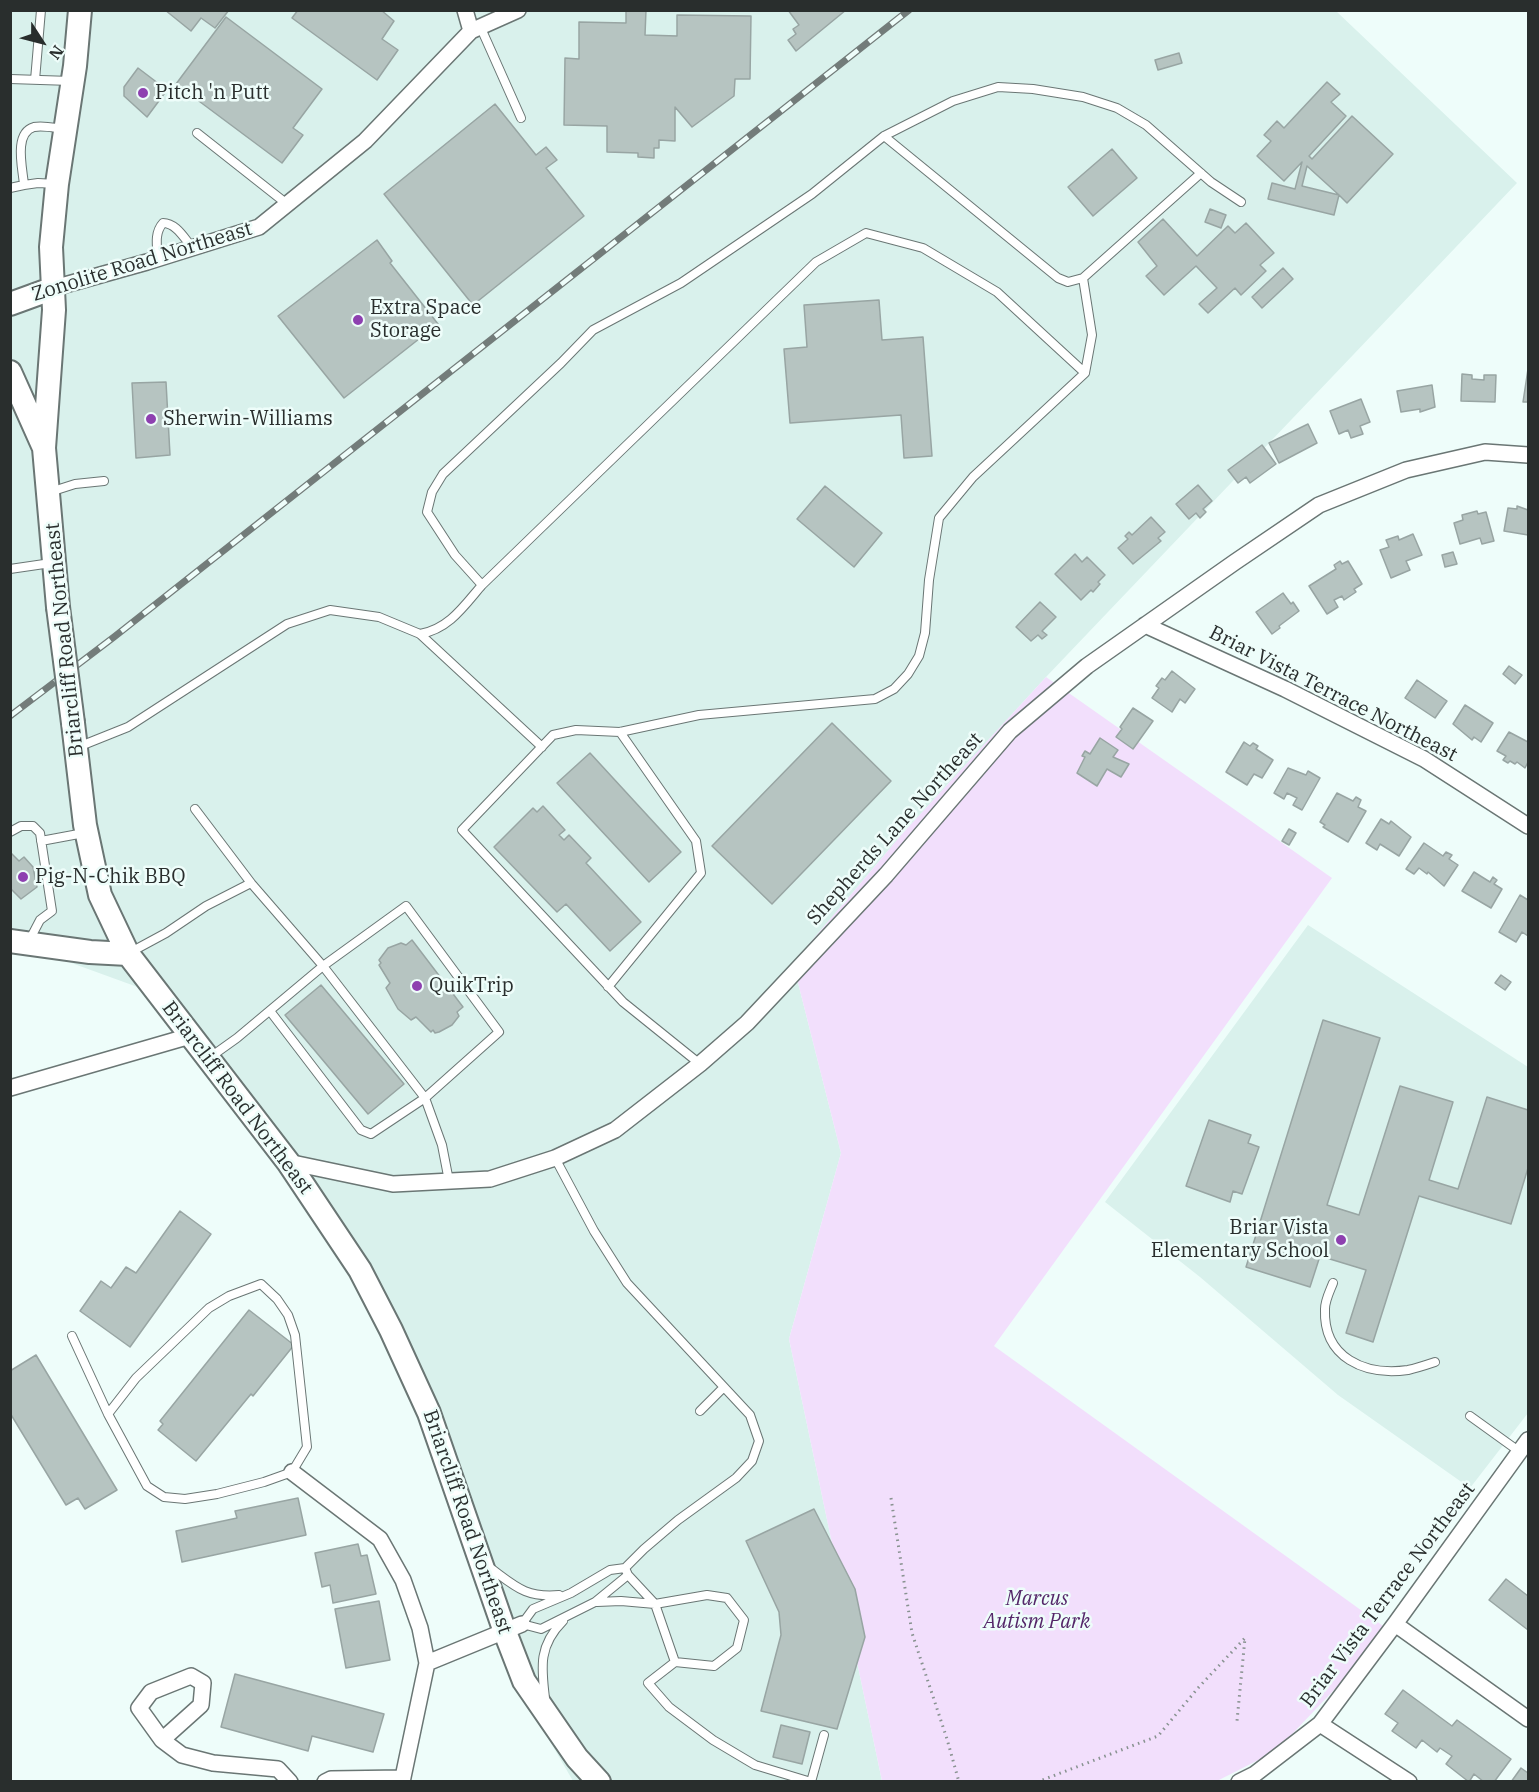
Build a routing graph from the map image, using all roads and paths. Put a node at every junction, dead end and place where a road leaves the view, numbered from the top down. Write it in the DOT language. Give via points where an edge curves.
graph roads {
  1 [pos="41,10"];
  2 [pos="80,10"];
  3 [pos="465,10"];
  4 [pos="519,10"];
  5 [pos="476,28"];
  6 [pos="10,79"];
  7 [pos="35,80"];
  8 [pos="72,81"];
  9 [pos="521,118"];
  10 [pos="66,129"];
  11 [pos="197,132"];
  12 [pos="884,136"];
  13 [pos="1201,173"];
  14 [pos="57,184"];
  15 [pos="24,185"];
  16 [pos="10,188"];
  17 [pos="1241,202"];
  18 [pos="287,204"];
  19 [pos="192,247"];
  20 [pos="158,259"];
  21 [pos="1083,278"];
  22 [pos="54,288"];
  23 [pos="10,304"];
  24 [pos="10,372"];
  25 [pos="1085,374"];
  26 [pos="44,448"];
  27 [pos="1528,455"];
  28 [pos="104,481"];
  29 [pos="49,492"];
  30 [pos="56,562"];
  31 [pos="10,569"];
  32 [pos="482,585"];
  33 [pos="1145,624"];
  34 [pos="420,634"];
  35 [pos="620,732"];
  36 [pos="542,747"];
  37 [pos="76,748"];
  38 [pos="195,809"];
  39 [pos="1528,826"];
  40 [pos="10,832"];
  41 [pos="86,832"];
  42 [pos="41,841"];
  43 [pos="251,883"];
  44 [pos="19,942"];
  45 [pos="128,954"];
  46 [pos="323,966"];
  47 [pos="608,987"];
  48 [pos="270,1011"];
  49 [pos="190,1036"];
  50 [pos="208,1059"];
  51 [pos="700,1064"];
  52 [pos="10,1088"];
  53 [pos="425,1098"];
  54 [pos="555,1158"];
  55 [pos="288,1162"];
  56 [pos="449,1181"];
  57 [pos="1333,1283"];
  58 [pos="72,1336"];
  59 [pos="1435,1362"];
  60 [pos="724,1388"];
  61 [pos="700,1410"];
  62 [pos="108,1414"];
  63 [pos="1470,1416"];
  64 [pos="1524,1446"];
  65 [pos="292,1472"];
  66 [pos="891,1498"];
  67 [pos="480,1560"];
  68 [pos="627,1572"];
  69 [pos="566,1594"];
  70 [pos="595,1602"];
  71 [pos="655,1604"];
  72 [pos="567,1616"];
  73 [pos="1395,1624"];
  74 [pos="513,1628"];
  75 [pos="675,1662"];
  76 [pos="427,1663"];
  77 [pos="548,1717"];
  78 [pos="1528,1719"];
  79 [pos="1237,1721"];
  80 [pos="1320,1724"];
  81 [pos="824,1735"];
  82 [pos="162,1740"];
  83 [pos="402,1780"];
  84 [pos="290,1782"];
  85 [pos="325,1782"];
  86 [pos="599,1782"];
  87 [pos="811,1782"];
  88 [pos="958,1782"];
  89 [pos="1037,1782"];
  90 [pos="1239,1782"];
  91 [pos="1408,1782"];
  1 -- 7 [label="lane"];
  2 -- 8 [label="main road"];
  3 -- 5 [label="street"];
  4 -- 5 [label="street, Zonolite Road Northeast"];
  5 -- 9 [label="lane"];
  5 -- 18 [label="street, Zonolite Road Northeast" via="365,141"];
  6 -- 7 [label="lane"];
  7 -- 8 [label="lane"];
  8 -- 10 [label="main road"];
  10 -- 14 [label="main road"];
  10 -- 15 [label="lane" via="37,126 27,133 21,143"];
  11 -- 18 [label="lane"];
  12 -- 13 [label="lane" via="954,101 998,87 1033,89 1083,97 1117,108 1146,125"];
  12 -- 21 [label="lane" via="1058,278 1068,282"];
  12 -- 32 [label="lane" via="812,194 681,283 593,330 443,474 432,492 427,512 455,555"];
  13 -- 17 [label="lane"];
  13 -- 21 [label="lane"];
  14 -- 15 [label="lane"];
  14 -- 22 [label="main road" via="51,247"];
  15 -- 16 [label="lane"];
  18 -- 19 [label="street, Zonolite Road Northeast" via="259,227"];
  19 -- 20 [label="street, Zonolite Road Northeast"];
  19 -- 20 [label="lane" via="177,229 163,224 157,238"];
  20 -- 22 [label="street, Zonolite Road Northeast"];
  21 -- 25 [label="lane" via="1092,335"];
  22 -- 23 [label="main road, Zonolite Road Northeast"];
  22 -- 26 [label="main road"];
  24 -- 26 [label="main road, Briarcliff Road Northeast"];
  25 -- 32 [label="lane" via="997,292 923,248 866,233 816,261"];
  25 -- 35 [label="lane" via="973,477 939,518 919,656 894,688 875,699 699,715"];
  26 -- 29 [label="main road, Briarcliff Road Northeast"];
  27 -- 33 [label="street, Shepherds Lane Northeast" via="1485,452 1405,470 1319,505"];
  28 -- 29 [label="lane"];
  29 -- 30 [label="main road, Briarcliff Road Northeast"];
  30 -- 31 [label="lane"];
  30 -- 37 [label="main road, Briarcliff Road Northeast, bridge"];
  32 -- 34 [label="lane" via="452,619 434,632"];
  33 -- 39 [label="street, Briar Vista Terrace Northeast" via="1424,759"];
  33 -- 51 [label="street, Shepherds Lane Northeast" via="1082,669 1010,731 886,875 747,1023"];
  34 -- 36 [label="lane"];
  34 -- 37 [label="lane" via="379,617 330,610 287,624 128,727"];
  35 -- 36 [label="lane" via="576,730 553,735"];
  35 -- 47 [label="lane" via="696,841 701,873"];
  36 -- 47 [label="lane" via="462,830"];
  37 -- 41 [label="main road, Briarcliff Road Northeast"];
  38 -- 43 [label="lane"];
  40 -- 42 [label="lane" via="21,826 33,826"];
  41 -- 42 [label="lane"];
  41 -- 45 [label="main road, Briarcliff Road Northeast" via="100,895"];
  42 -- 44 [label="lane" via="52,911"];
  43 -- 45 [label="lane"];
  43 -- 46 [label="lane"];
  44 -- 45 [label="main road"];
  45 -- 49 [label="main road, Briarcliff Road Northeast"];
  46 -- 48 [label="lane"];
  46 -- 53 [label="lane"];
  46 -- 53 [label="lane" via="406,906 499,1032"];
  47 -- 51 [label="lane"];
  48 -- 50 [label="lane"];
  48 -- 53 [label="lane" via="361,1130 370,1134"];
  49 -- 50 [label="main road, Briarcliff Road Northeast"];
  49 -- 52 [label="street"];
  50 -- 55 [label="main road, Briarcliff Road Northeast"];
  51 -- 54 [label="street, Shepherds Lane Northeast" via="615,1130"];
  53 -- 56 [label="lane" via="442,1145"];
  54 -- 56 [label="street, Shepherds Lane Northeast" via="489,1179"];
  54 -- 60 [label="lane" via="627,1282"];
  55 -- 56 [label="street, Shepherds Lane Northeast" via="393,1184"];
  55 -- 67 [label="main road, Briarcliff Road Northeast" via="360,1270 391,1330 429,1413"];
  57 -- 59 [label="lane" via="1325,1307 1326,1334 1338,1353 1358,1365 1382,1370 1407,1370"];
  58 -- 62 [label="lane"];
  60 -- 61 [label="lane"];
  60 -- 68 [label="lane" via="750,1415 759,1441 752,1461 736,1478 644,1548"];
  62 -- 65 [label="lane" via="147,1486 164,1497 185,1499 217,1494"];
  62 -- 65 [label="lane" via="136,1378 209,1308 261,1284 288,1315 295,1335 307,1447"];
  63 -- 64 [label="lane"];
  64 -- 73 [label="street, Briar Vista Terrace Northeast"];
  65 -- 76 [label="street" via="380,1539 403,1580"];
  66 -- 88 [label="path" via="912,1633"];
  67 -- 69 [label="lane" via="524,1592"];
  67 -- 74 [label="main road, Briarcliff Road Northeast"];
  68 -- 69 [label="lane" via="610,1570"];
  68 -- 70 [label="lane"];
  68 -- 71 [label="lane"];
  69 -- 74 [label="lane" via="533,1609"];
  70 -- 71 [label="lane"];
  70 -- 72 [label="lane"];
  71 -- 75 [label="lane"];
  71 -- 75 [label="lane" via="707,1595 727,1598 744,1620 737,1648 714,1666"];
  72 -- 74 [label="lane" via="541,1629"];
  72 -- 77 [label="lane" via="547,1641 542,1662"];
  73 -- 78 [label="street"];
  73 -- 80 [label="street, Briar Vista Terrace Northeast"];
  74 -- 76 [label="street"];
  74 -- 77 [label="main road, Briarcliff Road Northeast" via="524,1681"];
  75 -- 87 [label="lane" via="648,1683 669,1707 712,1740 755,1765"];
  76 -- 83 [label="street"];
  77 -- 86 [label="main road, Briarcliff Road Northeast"];
  79 -- 89 [label="path" via="1245,1638 1158,1736"];
  80 -- 90 [label="street, Briar Vista Terrace Northeast"];
  80 -- 91 [label="street"];
  81 -- 87 [label="lane"];
  82 -- 82 [label="street" via="139,1708 151,1692 191,1676 203,1683 201,1705"];
  82 -- 84 [label="street" via="182,1755 213,1763 278,1769"];
  83 -- 85 [label="street"];
}
